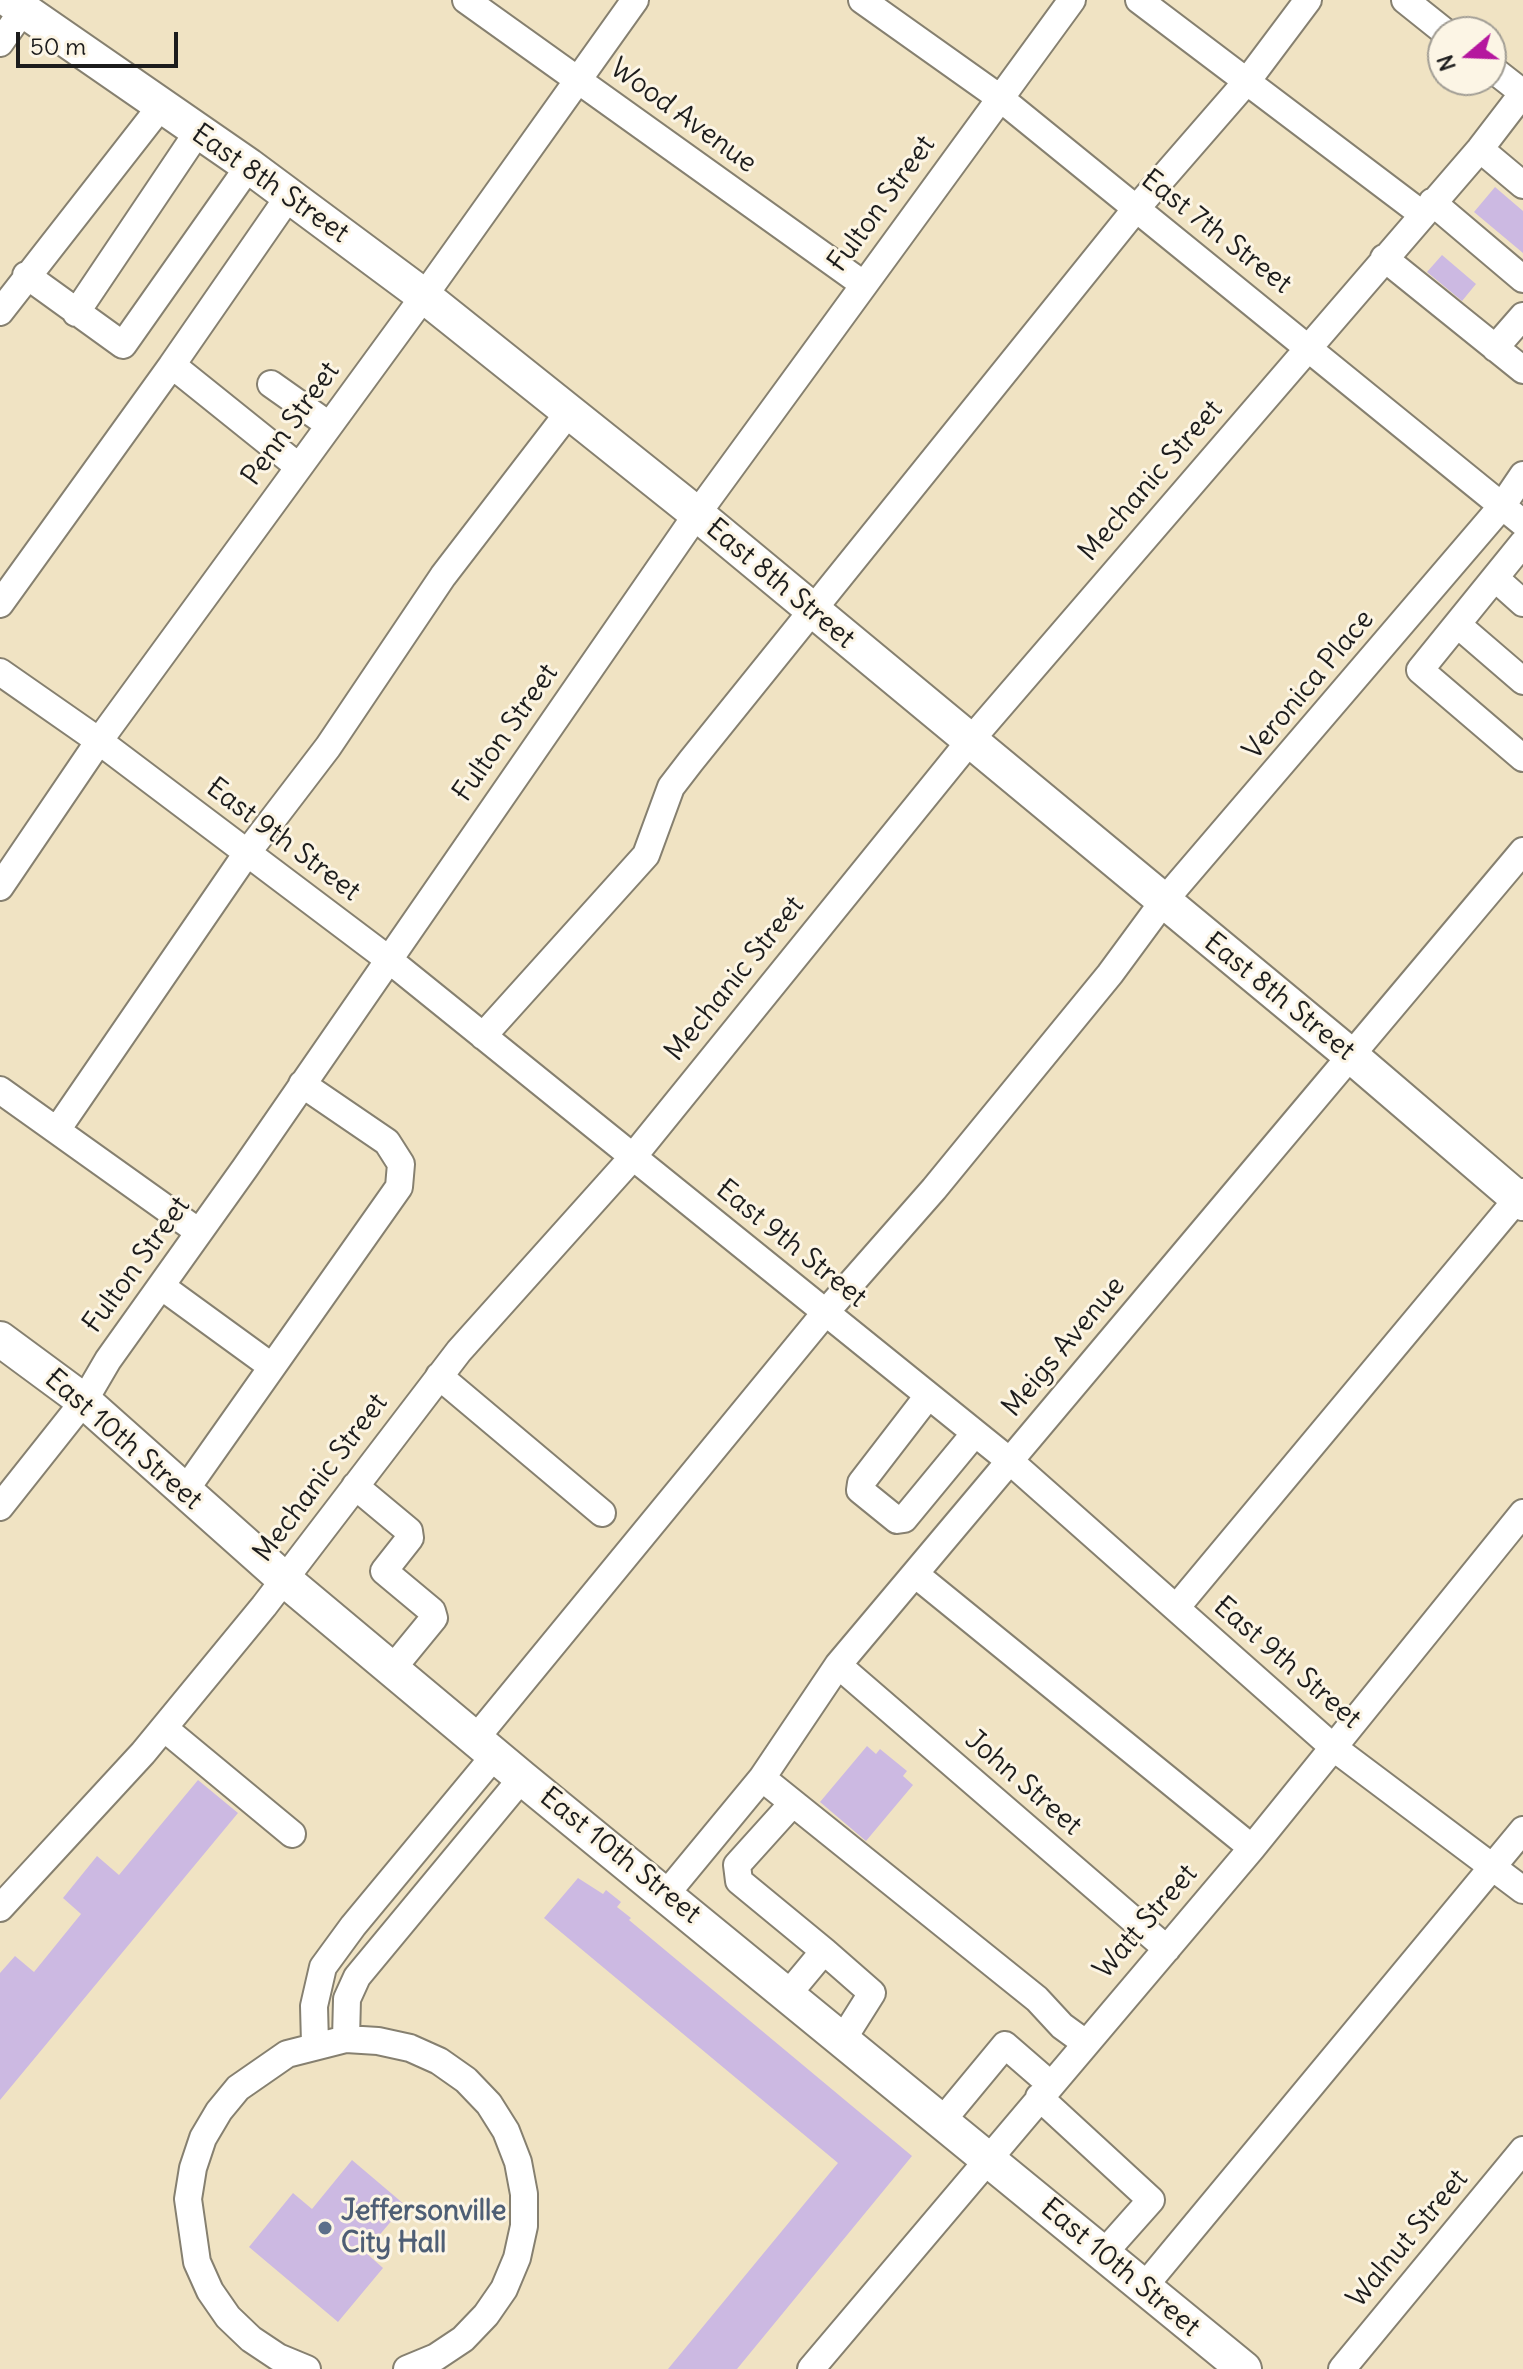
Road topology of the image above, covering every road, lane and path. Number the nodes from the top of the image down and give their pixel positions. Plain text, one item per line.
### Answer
1 (466, 0) edge
2 (635, 0) edge
3 (862, 0) edge
4 (1072, 0) edge
5 (1139, 0) edge
6 (1308, 0) edge
7 (1405, 0) edge
8 (16, 5) edge
9 (1427, 18) edge
10 (0, 43) edge
11 (578, 79) junction
12 (1248, 80) junction
13 (1507, 80) edge
14 (1523, 93) edge
15 (1000, 98) junction
16 (161, 106) junction
17 (197, 133) junction
18 (1480, 149) junction
19 (249, 166) junction
20 (1523, 185) edge
21 (289, 196) junction
22 (1427, 208) junction
23 (1135, 210) junction
24 (1384, 258) junction
25 (26, 275) junction
26 (1523, 279) edge
27 (863, 284) junction
28 (424, 296) junction
29 (0, 312) edge
30 (76, 313) junction
31 (1523, 316) edge
32 (1309, 346) junction
33 (1495, 348) junction
34 (172, 365) junction
35 (1523, 370) edge
36 (271, 384) dead end
37 (569, 412) junction
38 (329, 425) junction
39 (299, 467) junction
40 (1523, 475) edge
41 (1502, 506) junction
42 (697, 514) junction
43 (1523, 523) edge
44 (1523, 543) edge
45 (1495, 578) junction
46 (1523, 603) edge
47 (0, 604) edge
48 (811, 610) junction
49 (1458, 625) junction
50 (0, 672) edge
51 (1523, 681) edge
52 (99, 741) junction
53 (969, 742) junction
54 (1523, 758) edge
55 (1523, 851) edge
56 (247, 853) junction
57 (0, 887) edge
58 (1163, 902) junction
59 (388, 959) junction
60 (483, 1036) junction
61 (1349, 1054) junction
62 (302, 1084) junction
63 (0, 1090) edge
64 (57, 1130) junction
65 (632, 1158) junction
66 (1521, 1198) edge
67 (199, 1232) junction
68 (161, 1286) junction
69 (825, 1313) junction
70 (0, 1339) edge
71 (271, 1366) junction
72 (439, 1376) junction
73 (928, 1396) junction
74 (84, 1401) junction
75 (975, 1433) junction
76 (1011, 1462) junction
77 (355, 1486) junction
78 (184, 1492) junction
79 (0, 1507) edge
80 (602, 1513) dead end
81 (1523, 1513) edge
82 (915, 1574) junction
83 (284, 1579) junction
84 (1176, 1608) junction
85 (838, 1665) junction
86 (393, 1668) junction
87 (164, 1728) junction
88 (486, 1746) junction
89 (1334, 1748) junction
90 (522, 1778) junction
91 (762, 1778) junction
92 (792, 1804) junction
93 (1523, 1830) edge
94 (292, 1834) dead end
95 (1252, 1848) junction
96 (1493, 1867) junction
97 (1523, 1890) edge
98 (667, 1893) junction
99 (0, 1908) edge
100 (1167, 1949) junction
101 (824, 1951) junction
102 (789, 1993) junction
103 (346, 2039) junction
104 (843, 2039) junction
105 (1084, 2042) junction
106 (315, 2044) junction
107 (1044, 2090) junction
108 (942, 2121) junction
109 (1523, 2150) edge
110 (988, 2160) junction
111 (1103, 2254) junction
112 (1143, 2288) junction
113 (307, 2369) edge
114 (407, 2369) edge
115 (811, 2369) edge
116 (1244, 2369) edge
117 (1342, 2369) edge

1 - 11 street, Wood Avenue
2 - 11 street, Penn Street
3 - 15 street, East 7th Street
4 - 15 street, Fulton Street
5 - 12 street
6 - 12 street
7 - 9 street
8 - 10 street
8 - 16 main road, East 8th Street
11 - 27 street, Wood Avenue
11 - 28 street, Penn Street
12 - 22 street
12 - 23 street
13 - 14 street
14 - 18 street, Mechanic Street
15 - 23 street, East 7th Street
15 - 27 street, Fulton Street
16 - 17 main road, East 8th Street
16 - 25 street
17 - 19 main road, East 8th Street
17 - 30 street
18 - 20 street
18 - 22 street, Mechanic Street
19 - 21 main road, East 8th Street
19 - 30 street
21 - 28 main road, East 8th Street
21 - 34 street
22 - 24 street, Mechanic Street
22 - 26 street
23 - 32 street, East 7th Street
23 - 48 street
24 - 32 street, Mechanic Street
24 - 33 street
25 - 29 street
25 - 30 street
27 - 42 street, Fulton Street
28 - 37 main road, East 8th Street
28 - 38 street, Penn Street
31 - 33 street
32 - 41 street, East 7th Street
32 - 53 street, Mechanic Street
33 - 35 street
34 - 39 street
34 - 47 street
36 - 38 street
37 - 42 main road, East 8th Street
37 - 56 street
38 - 39 street, Penn Street
39 - 52 street, Penn Street
40 - 41 street, Veronica Place
41 - 43 street, East 7th Street
41 - 58 street, Veronica Place
42 - 48 main road, East 8th Street
42 - 59 street, Fulton Street
44 - 45 street
45 - 46 street
45 - 49 street
48 - 53 main road, East 8th Street
48 - 60 street
49 - 51 street
49 - 54 street
50 - 52 street, East 9th Street
52 - 56 street, East 9th Street
52 - 57 street, Penn Street
53 - 58 main road, East 8th Street
53 - 65 street, Mechanic Street
55 - 61 street, Meigs Avenue
56 - 59 street, East 9th Street
56 - 64 street
58 - 61 main road, East 8th Street
58 - 69 street, Veronica Place
59 - 60 street, East 9th Street
59 - 62 street, Fulton Street
60 - 65 street, East 9th Street
61 - 66 main road, East 8th Street
61 - 76 street, Meigs Avenue
62 - 67 street, Fulton Street
62 - 71 street
63 - 64 street
64 - 67 street
65 - 69 street, East 9th Street
65 - 72 street, Mechanic Street
66 - 84 street
67 - 68 street, Fulton Street
68 - 71 street
68 - 74 street, Fulton Street
69 - 73 street, East 9th Street
69 - 88 street, Veronica Place
70 - 74 main road, East 10th Street
71 - 78 street
72 - 77 street, Mechanic Street
72 - 80 street
73 - 75 street, East 9th Street
73 - 75 street
74 - 78 main road, East 10th Street
74 - 79 street, Fulton Street
75 - 76 street, East 9th Street
76 - 82 street, Meigs Avenue
76 - 84 street, East 9th Street
77 - 83 street, Mechanic Street
77 - 86 street
78 - 83 main road, East 10th Street
81 - 89 street, Watt Street
82 - 85 street, Meigs Avenue
82 - 95 street
83 - 86 main road, East 10th Street
83 - 87 street, Mechanic Street
84 - 89 street, East 9th Street
85 - 91 street, Meigs Avenue
85 - 100 street, John Street
86 - 88 main road, East 10th Street
87 - 94 street
87 - 99 street, Mechanic Street
88 - 90 main road, East 10th Street
88 - 106 street, Veronica Place
89 - 95 street, Watt Street
89 - 96 street, East 9th Street
90 - 98 main road, East 10th Street
90 - 103 street
91 - 92 street
91 - 98 street, Meigs Avenue
92 - 101 street
92 - 105 street
93 - 96 street
95 - 100 street, Watt Street
96 - 97 street, East 9th Street
96 - 112 street
98 - 102 main road, East 10th Street
100 - 105 street, Watt Street
101 - 102 street
101 - 104 street
102 - 104 main road, East 10th Street
103 - 106 street
103 - 114 street
104 - 108 main road, East 10th Street
105 - 107 street, Watt Street
106 - 113 street
107 - 108 street
107 - 110 street, Watt Street
107 - 111 street
108 - 110 main road, East 10th Street
109 - 117 street, Walnut Street
110 - 111 main road, East 10th Street
110 - 115 street, Watt Street
111 - 112 main road, East 10th Street
112 - 116 main road, East 10th Street

